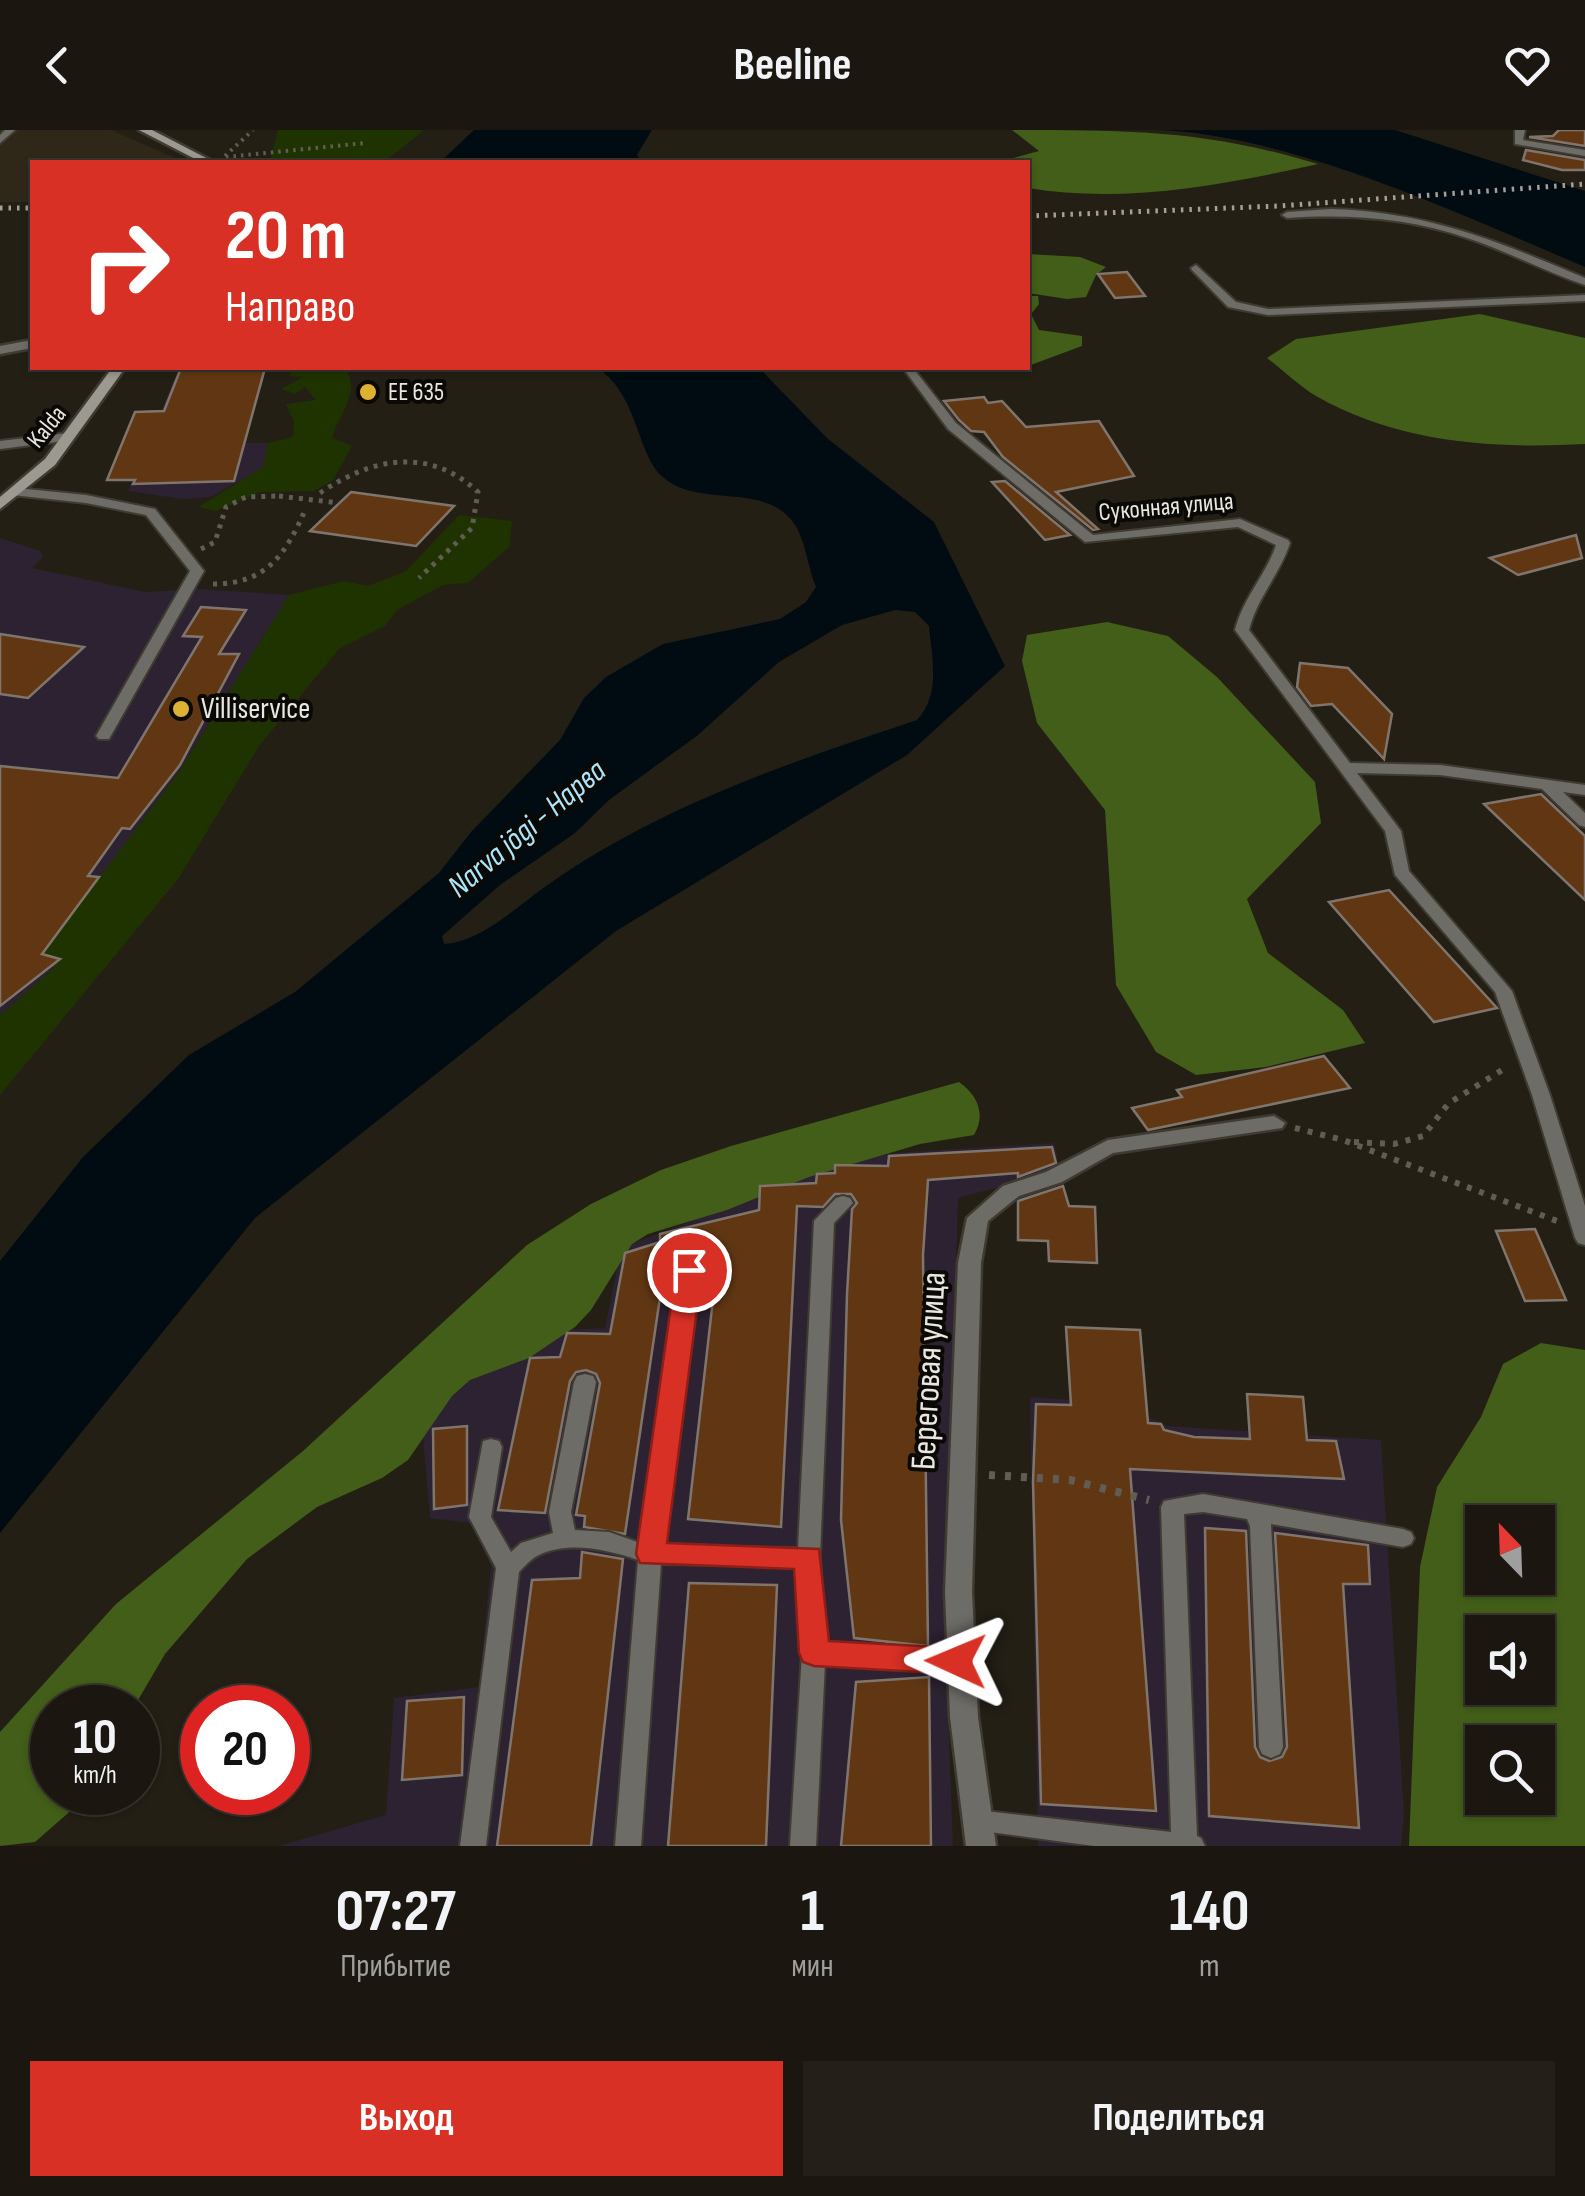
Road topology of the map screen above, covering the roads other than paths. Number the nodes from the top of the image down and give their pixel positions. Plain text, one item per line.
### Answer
1 (144, 130) edge
2 (1520, 130) edge
3 (1585, 153) edge
4 (205, 160) edge
5 (1287, 215) dead end
6 (1196, 268) dead end
7 (1585, 282) edge
8 (1585, 298) edge
9 (30, 347) edge
10 (0, 350) edge
11 (117, 370) edge
12 (909, 370) edge
13 (68, 437) junction
14 (0, 445) edge
15 (17, 492) junction
16 (0, 505) edge
17 (104, 736) dead end
18 (1345, 768) junction
19 (1546, 784) junction
20 (1585, 790) edge
21 (1585, 822) edge
22 (1274, 1123) road end
23 (844, 1202) dead end
24 (1583, 1234) edge
25 (689, 1270) dead end
26 (585, 1382) dead end
27 (491, 1446) dead end
28 (1255, 1512) junction
29 (1403, 1538) dead end
30 (566, 1539) junction
31 (650, 1554) junction
32 (809, 1557) junction
33 (508, 1568) junction
34 (814, 1653) junction
35 (956, 1661) junction
36 (1271, 1747) dead end
37 (978, 1834) edge
38 (1184, 1845) edge
39 (473, 1846) edge
40 (628, 1846) edge
41 (803, 1846) edge
42 (1192, 1846) edge

1 - 4 street
2 - 3 lane
5 - 7 lane
6 - 8 lane
9 - 10 street
11 - 13 street, Kalda
12 - 18 lane, Суконная улица
13 - 14 lane
13 - 15 street, Kalda
15 - 16 street, Kalda
15 - 17 lane
18 - 19 lane
18 - 24 lane, Суконная улица
19 - 20 lane
19 - 21 lane
22 - 35 street, Береговая улица
23 - 32 lane
25 - 31 lane
26 - 30 lane
27 - 33 lane
28 - 29 lane
28 - 36 lane
28 - 38 lane
30 - 31 lane
30 - 33 lane
31 - 32 lane
31 - 40 lane
32 - 34 lane
33 - 39 lane
34 - 35 lane
34 - 41 lane
35 - 37 street, Береговая улица
37 - 38 lane
38 - 42 lane

